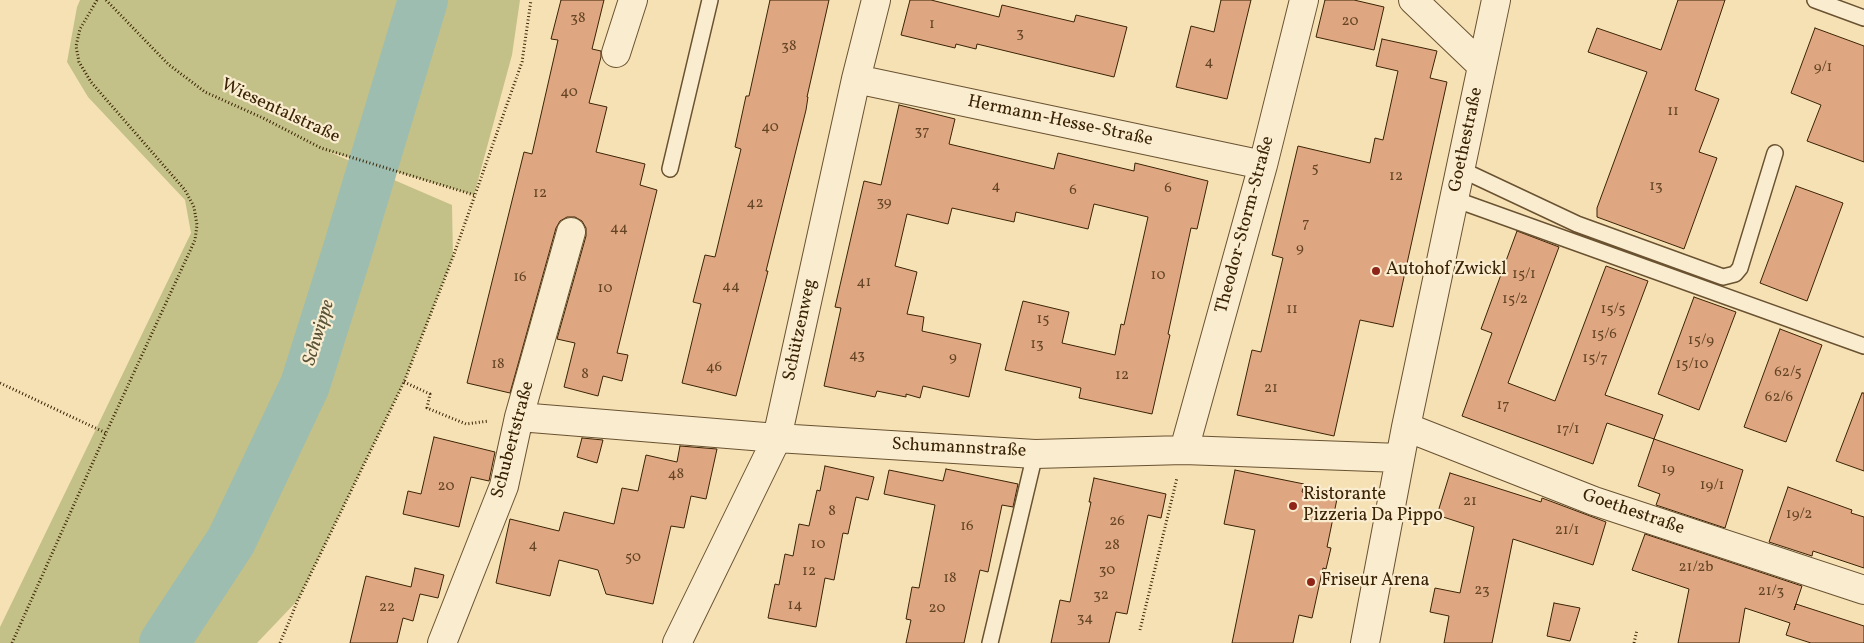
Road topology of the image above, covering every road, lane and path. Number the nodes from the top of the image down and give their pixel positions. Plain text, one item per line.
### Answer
1 (97, 0) edge
2 (106, 0) edge
3 (531, 0) edge
4 (633, 0) edge
5 (710, 0) edge
6 (876, 0) edge
7 (1304, 0) edge
8 (1413, 0) edge
9 (1496, 0) edge
10 (1816, 0) edge
11 (1864, 18) edge
12 (616, 53) dead end
13 (1482, 66) junction
14 (856, 79) junction
15 (1775, 153) dead end
16 (1263, 165) junction
17 (670, 169) dead end
18 (1460, 169) junction
19 (474, 195) junction
20 (1454, 199) junction
21 (570, 232) dead end
22 (1864, 346) edge
23 (404, 382) junction
24 (0, 383) edge
25 (519, 417) junction
26 (1406, 427) junction
27 (106, 433) junction
28 (777, 438) junction
29 (1184, 450) junction
30 (1035, 454) junction
31 (1400, 458) junction
32 (1864, 590) edge
33 (1140, 630) dead end
34 (1637, 630) dead end
35 (12, 643) edge
36 (280, 643) edge
37 (442, 643) edge
38 (677, 643) edge
39 (990, 643) edge
40 (1366, 643) edge
41 (1634, 643) edge

1 - 27 path
2 - 19 path, Wiesentalstraße
3 - 19 path
4 - 12 street
5 - 17 lane
6 - 14 street, Schützenweg
7 - 16 street, Theodor-Storm-Straße
8 - 13 street
9 - 13 street, Goethestraße
10 - 11 lane
13 - 18 street, Goethestraße
14 - 16 street, Hermann-Hesse-Straße
14 - 28 street, Schützenweg
15 - 18 lane
16 - 29 street, Theodor-Storm-Straße
18 - 20 street, Goethestraße
19 - 23 path
20 - 22 lane
20 - 26 street, Goethestraße
21 - 25 street, Schubertstraße
23 - 25 path
23 - 36 path
24 - 27 path
25 - 28 street, Schumannstraße
25 - 37 street, Schubertstraße
26 - 31 street, Goethestraße
26 - 32 street, Goethestraße
27 - 35 path
28 - 30 street, Schumannstraße
28 - 38 street, Schützenweg
29 - 30 street, Schumannstraße
29 - 31 street, Schumannstraße
29 - 33 path
30 - 39 lane
31 - 40 street, Goethestraße
34 - 41 path

